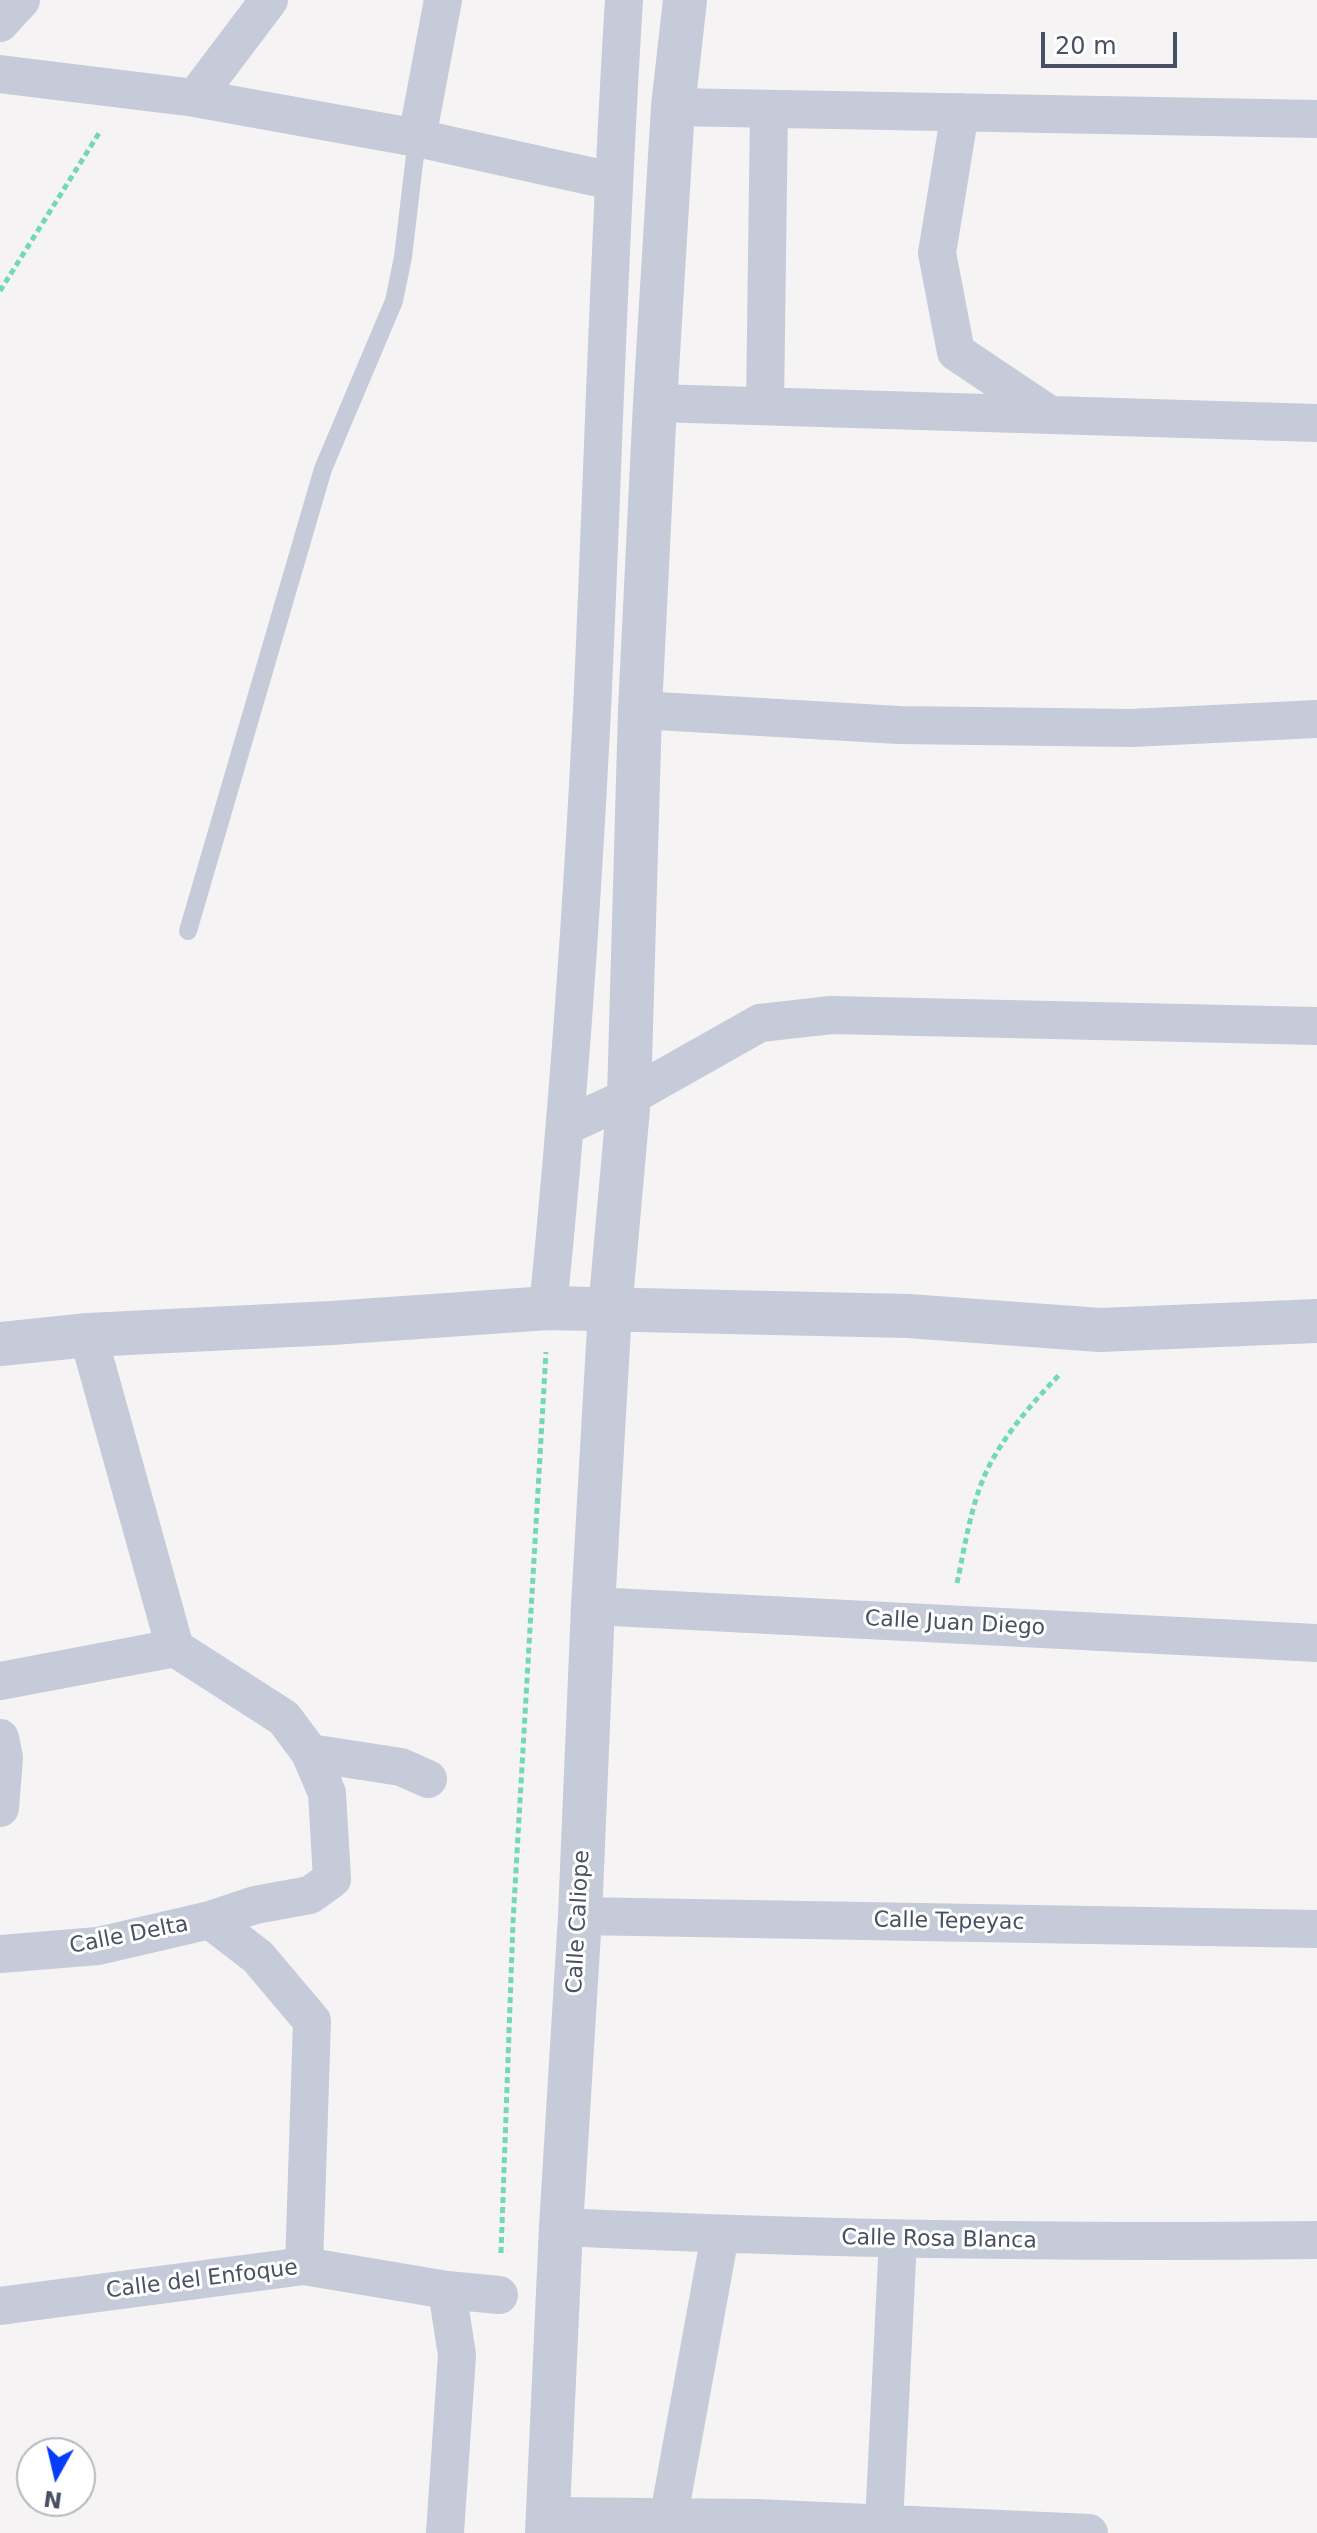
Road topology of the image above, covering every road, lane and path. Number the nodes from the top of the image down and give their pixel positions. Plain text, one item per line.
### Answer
1 (21, 0) edge
2 (269, 0) edge
3 (443, 0) edge
4 (624, 0) edge
5 (685, 0) edge
6 (0, 23) edge
7 (0, 74) edge
8 (127, 88) junction
9 (195, 98) junction
10 (673, 107) junction
11 (769, 109) junction
12 (960, 112) junction
13 (1317, 119) edge
14 (417, 138) junction
15 (612, 181) junction
16 (0, 291) edge
17 (655, 403) junction
18 (765, 406) junction
19 (1050, 415) junction
20 (1317, 423) edge
21 (640, 710) junction
22 (1317, 719) edge
23 (188, 931) dead end
24 (1317, 1026) edge
25 (629, 1097) junction
26 (566, 1126) junction
27 (548, 1308) junction
28 (610, 1310) junction
29 (1317, 1321) edge
30 (1100, 1330) junction
31 (88, 1335) junction
32 (0, 1344) edge
33 (593, 1606) junction
34 (949, 1623) junction
35 (1317, 1643) edge
36 (175, 1648) junction
37 (0, 1681) edge
38 (0, 1738) edge
39 (310, 1753) junction
40 (428, 1779) dead end
41 (0, 1808) edge
42 (580, 1916) junction
43 (210, 1920) junction
44 (1317, 1929) edge
45 (0, 1954) edge
46 (561, 2227) junction
47 (720, 2235) junction
48 (898, 2239) junction
49 (1317, 2240) edge
50 (304, 2266) junction
51 (447, 2290) junction
52 (499, 2295) joint
53 (0, 2306) edge
54 (669, 2515) junction
55 (548, 2524) edge
56 (884, 2524) junction
57 (445, 2533) edge
58 (1089, 2533) edge

1 - 6 street
2 - 9 street
3 - 14 street
4 - 15 street
5 - 10 street, Calle Caliope
7 - 8 street
8 - 9 street
8 - 16 path
9 - 14 street
10 - 11 street
10 - 17 street, Calle Caliope
11 - 12 street
11 - 18 street
12 - 13 street
12 - 19 street
14 - 15 street
14 - 23 lane
15 - 26 street
17 - 18 street
17 - 21 street, Calle Caliope
18 - 19 street
19 - 20 street
21 - 22 street
21 - 25 street, Calle Caliope
24 - 25 street
25 - 26 street
25 - 28 street, Calle Caliope
26 - 27 street
27 - 28 street
27 - 31 street
27 - 52 path
28 - 30 street
28 - 33 street, Calle Caliope
29 - 30 street
30 - 34 path
31 - 32 street
31 - 36 street
33 - 34 street, Calle Juan Diego
33 - 42 street, Calle Caliope
34 - 35 street, Calle Juan Diego
36 - 37 street
36 - 39 street
38 - 41 street
39 - 40 street
39 - 43 street, Calle Delta
42 - 44 street, Calle Tepeyac
42 - 46 street, Calle Caliope
43 - 45 street, Calle Delta
43 - 50 street
46 - 47 street, Calle Rosa Blanca
46 - 55 street, Calle Caliope
47 - 48 street, Calle Rosa Blanca
47 - 54 street
48 - 49 street, Calle Rosa Blanca
48 - 56 street
50 - 51 street, Calle del Enfoque
50 - 53 street, Calle del Enfoque
51 - 52 street, Calle del Enfoque
51 - 57 street
54 - 55 street
54 - 56 street
56 - 58 street

